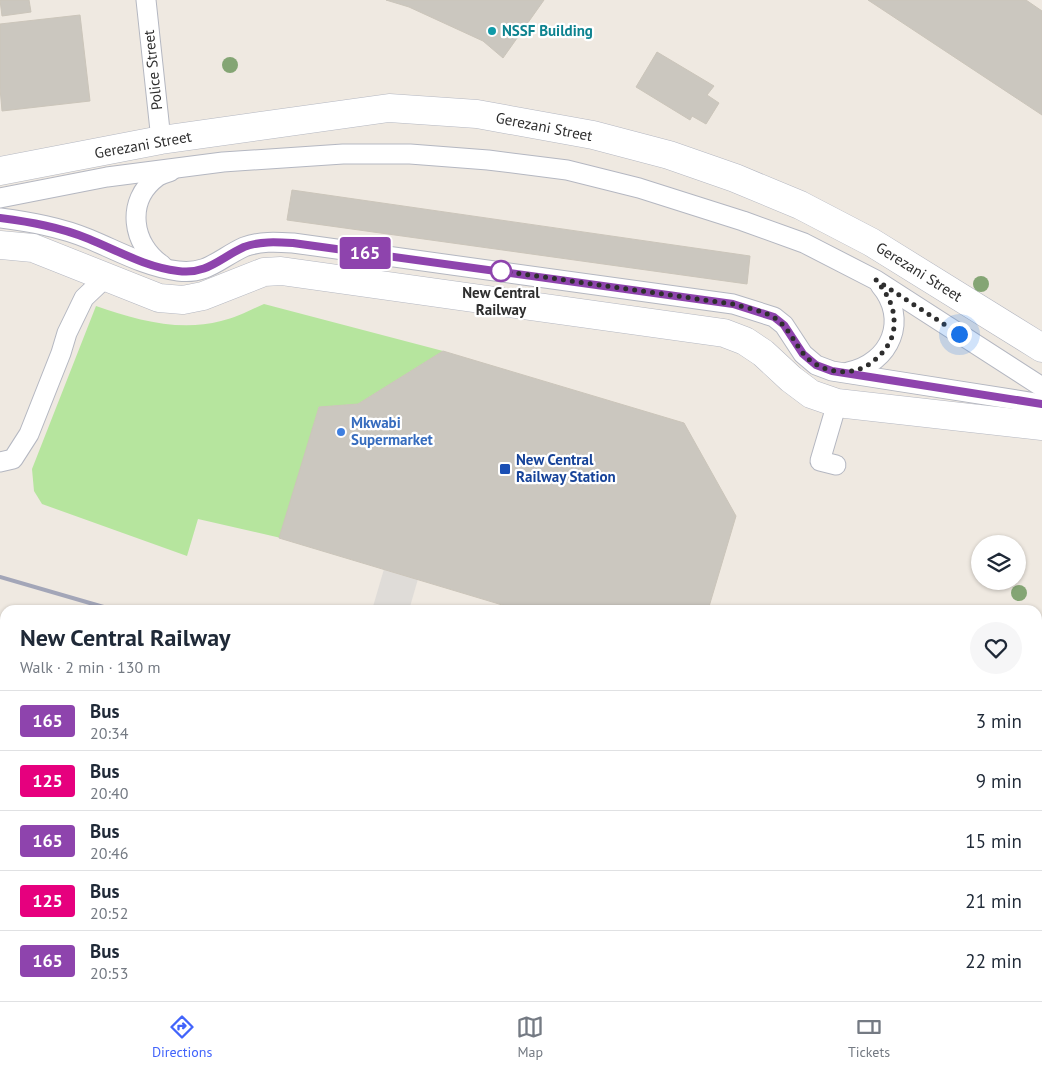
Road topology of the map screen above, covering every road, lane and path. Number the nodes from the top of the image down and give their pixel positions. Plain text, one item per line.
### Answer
1 (146, 0) edge
2 (161, 140) junction
3 (188, 166) junction
4 (0, 172) edge
5 (0, 198) edge
6 (0, 218) edge
7 (0, 245) edge
8 (177, 271) junction
9 (104, 278) junction
10 (876, 280) junction
11 (1042, 348) edge
12 (832, 371) junction
13 (1042, 387) edge
14 (837, 402) junction
15 (1042, 404) edge
16 (1042, 426) edge
17 (0, 462) edge
18 (836, 465) dead end

1 - 2 lane, Police Street
2 - 4 main road, Gerezani Street
2 - 11 main road, Gerezani Street
3 - 5 lane
3 - 8 lane
3 - 10 lane
6 - 8 lane
7 - 9 main road
8 - 12 lane
9 - 14 main road
9 - 17 lane
10 - 12 lane
10 - 13 lane
12 - 15 lane
14 - 16 main road
14 - 18 lane

